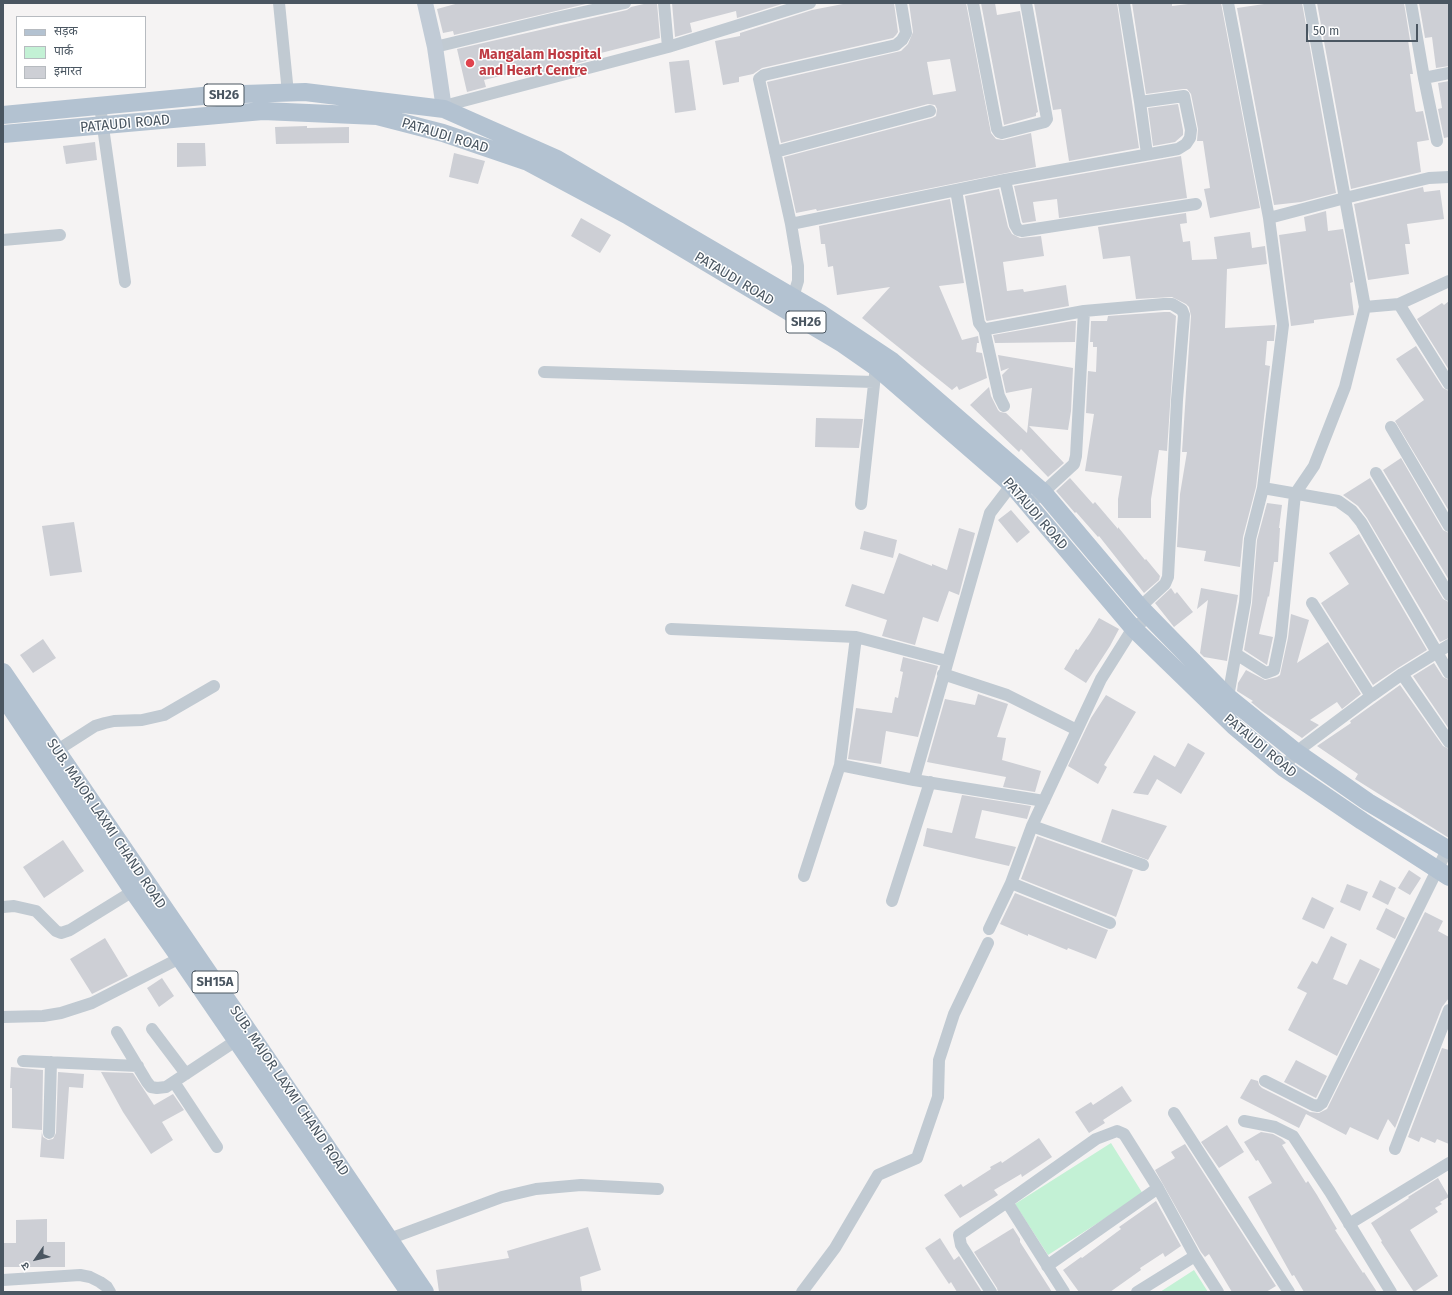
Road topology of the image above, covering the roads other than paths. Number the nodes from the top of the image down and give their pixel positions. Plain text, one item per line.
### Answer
1 (279, 3) edge
2 (425, 3) edge
3 (625, 3) edge
4 (664, 3) edge
5 (810, 3) edge
6 (901, 3) edge
7 (973, 3) edge
8 (1026, 3) edge
9 (1124, 3) edge
10 (1228, 3) edge
11 (1309, 3) edge
12 (1411, 3) edge
13 (435, 47) junction
14 (668, 47) junction
15 (1449, 73) edge
16 (1424, 78) junction
17 (288, 93) junction
18 (1140, 102) junction
19 (100, 106) junction
20 (444, 108) junction
21 (930, 111) dead end
22 (3, 115) edge
23 (102, 126) junction
24 (3, 134) edge
25 (1437, 141) dead end
26 (774, 152) junction
27 (1147, 154) junction
28 (1449, 177) edge
29 (1005, 180) junction
30 (956, 190) junction
31 (1344, 198) junction
32 (1196, 204) dead end
33 (1269, 218) junction
34 (791, 224) junction
35 (60, 235) dead end
36 (3, 240) edge
37 (1449, 281) edge
38 (125, 282) dead end
39 (789, 303) junction
40 (1399, 304) junction
41 (1365, 307) junction
42 (1084, 311) junction
43 (985, 331) junction
44 (876, 367) junction
45 (544, 372) dead end
46 (1449, 384) edge
47 (1004, 406) dead end
48 (1391, 427) dead end
49 (1376, 473) dead end
50 (1017, 479) junction
51 (1263, 488) junction
52 (1043, 492) junction
53 (1295, 494) junction
54 (861, 504) dead end
55 (1029, 505) junction
56 (1449, 526) edge
57 (1449, 594) edge
58 (1312, 603) dead end
59 (1144, 612) junction
60 (1133, 628) junction
61 (671, 629) dead end
62 (856, 638) junction
63 (1449, 645) edge
64 (1437, 653) junction
65 (1236, 654) junction
66 (947, 661) junction
67 (3, 672) edge
68 (1449, 673) edge
69 (943, 674) junction
70 (1402, 674) junction
71 (214, 686) dead end
72 (3, 696) edge
73 (1371, 696) junction
74 (1228, 697) junction
75 (1077, 730) junction
76 (1449, 742) edge
77 (56, 751) junction
78 (1296, 752) junction
79 (840, 765) junction
80 (1284, 768) junction
81 (914, 780) junction
82 (930, 782) junction
83 (1044, 801) junction
84 (1032, 826) junction
85 (1448, 848) edge
86 (1143, 864) dead end
87 (1443, 873) edge
88 (804, 876) dead end
89 (1011, 883) junction
90 (140, 887) junction
91 (892, 901) dead end
92 (3, 907) edge
93 (1110, 923) dead end
94 (989, 929) dead end
95 (988, 943) dead end
96 (180, 958) junction
97 (1449, 1010) edge
98 (3, 1018) edge
99 (152, 1029) dead end
100 (117, 1032) dead end
101 (237, 1040) junction
102 (23, 1061) dead end
103 (51, 1062) junction
104 (138, 1066) junction
105 (186, 1074) junction
106 (1265, 1081) dead end
107 (174, 1082) junction
108 (1174, 1113) dead end
109 (1244, 1121) dead end
110 (49, 1133) dead end
111 (217, 1147) dead end
112 (1395, 1149) dead end
113 (1447, 1162) edge
114 (1158, 1188) junction
115 (658, 1189) dead end
116 (1007, 1202) junction
117 (1349, 1224) junction
118 (389, 1239) junction
119 (1195, 1256) junction
120 (1048, 1266) junction
121 (3, 1280) edge
122 (1287, 1291) edge
123 (110, 1292) edge
124 (409, 1292) edge
125 (425, 1292) edge
126 (802, 1292) edge
127 (992, 1292) edge
128 (1064, 1292) edge
129 (1137, 1292) edge
130 (1218, 1292) edge
131 (1391, 1292) edge

1 - 17 street
2 - 13 street
3 - 13 street
4 - 14 street
5 - 14 street
6 - 26 street
7 - 8 street
9 - 18 street
10 - 33 street
11 - 31 street
12 - 16 street
13 - 20 street
14 - 20 street
15 - 16 street
16 - 25 street
17 - 19 main road, SH26
17 - 20 main road, SH26
18 - 27 street
18 - 27 street
19 - 22 main road, SH26
19 - 23 street
20 - 39 main road, SH26
21 - 26 street
23 - 24 main road, PATAUDI ROAD / SH26
23 - 38 street
23 - 39 main road, PATAUDI ROAD / SH26
26 - 34 street
27 - 29 street
28 - 31 street
29 - 30 street
29 - 32 street
30 - 34 street
30 - 43 street
31 - 33 street
31 - 41 street
33 - 51 street
34 - 39 street
35 - 36 street
37 - 40 street
39 - 44 main road, SH26
40 - 41 street
40 - 46 street
41 - 53 street
42 - 43 street
42 - 52 street
42 - 59 street
43 - 47 street
44 - 45 street
44 - 50 main road, SH26
44 - 54 street
48 - 56 street
49 - 57 street
50 - 52 main road, SH26
50 - 55 main road, PATAUDI ROAD / SH26
50 - 66 street
51 - 53 street
51 - 65 street
52 - 55 street
52 - 59 main road, SH26
53 - 64 street
53 - 65 street
55 - 60 main road, PATAUDI ROAD / SH26
58 - 73 street
59 - 60 street
59 - 74 main road, SH26
60 - 75 street
60 - 80 main road, PATAUDI ROAD / SH26
61 - 62 street
62 - 66 street
62 - 79 street
63 - 64 street
64 - 68 street
64 - 70 street
65 - 74 street
66 - 69 street
67 - 77 main road, SUB. MAJOR LAXMI CHAND ROAD / SH15A
69 - 75 street
69 - 81 street
70 - 73 street
70 - 76 street
71 - 77 street
72 - 90 main road, SUB. MAJOR LAXMI CHAND ROAD / SH15A
73 - 78 street
74 - 78 main road, SH26
75 - 83 street
77 - 90 main road, SUB. MAJOR LAXMI CHAND ROAD / SH15A
78 - 80 street
78 - 85 main road, SH26
79 - 81 street
79 - 88 street
80 - 87 main road, PATAUDI ROAD / SH26
81 - 82 street
82 - 83 street
82 - 91 street
83 - 84 street
84 - 86 street
84 - 89 street
85 - 87 street
87 - 106 street
89 - 93 street
89 - 94 street
90 - 92 street
90 - 96 main road, SUB. MAJOR LAXMI CHAND ROAD / SH15A
90 - 118 main road, SUB. MAJOR LAXMI CHAND ROAD / SH15A
95 - 126 street
96 - 98 street
96 - 101 main road, SUB. MAJOR LAXMI CHAND ROAD / SH15A
97 - 112 street
99 - 105 street
100 - 104 street
101 - 105 street
101 - 124 main road, SUB. MAJOR LAXMI CHAND ROAD / SH15A
102 - 103 street
103 - 104 street
103 - 110 street
104 - 107 street
105 - 107 street
107 - 111 street
108 - 122 street
109 - 117 street
113 - 117 street
114 - 116 street
114 - 119 street
114 - 120 street
115 - 118 street
116 - 120 street
116 - 127 street
117 - 131 street
118 - 125 main road, SUB. MAJOR LAXMI CHAND ROAD / SH15A
119 - 129 street
119 - 130 street
120 - 128 street
121 - 123 street

